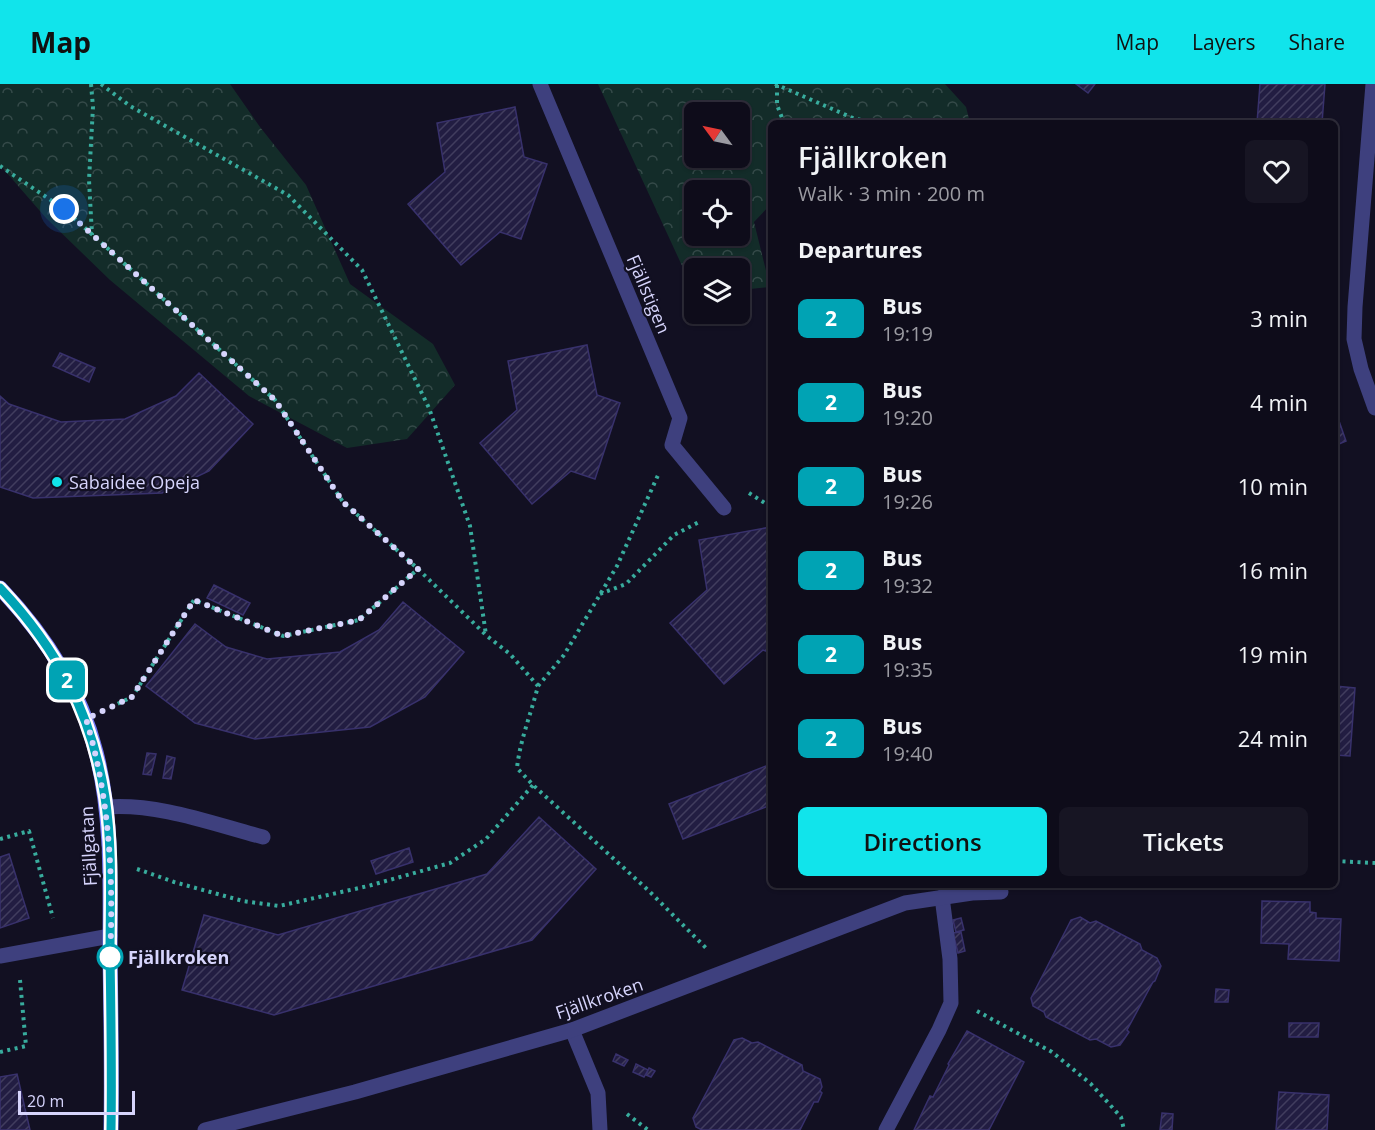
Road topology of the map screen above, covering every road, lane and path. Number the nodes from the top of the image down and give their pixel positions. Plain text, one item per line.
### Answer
1 (91, 84) edge
2 (101, 84) edge
3 (540, 84) edge
4 (1373, 84) edge
5 (776, 85) edge
6 (783, 120) edge
7 (861, 120) edge
8 (0, 166) edge
9 (92, 235) junction
10 (1375, 408) edge
11 (672, 445) junction
12 (766, 504) dead end
13 (724, 508) junction
14 (418, 569) junction
15 (0, 588) edge
16 (600, 595) junction
17 (487, 636) junction
18 (538, 686) junction
19 (86, 719) junction
20 (533, 785) junction
21 (105, 807) junction
22 (263, 837) dead end
23 (0, 839) edge
24 (1338, 861) edge
25 (1375, 863) edge
26 (110, 873) junction
27 (1001, 892) dead end
28 (942, 897) junction
29 (110, 936) junction
30 (60, 945) junction
31 (18, 953) junction
32 (0, 956) edge
33 (722, 974) junction
34 (951, 1003) junction
35 (572, 1030) junction
36 (0, 1052) edge
37 (111, 1130) edge
38 (204, 1130) edge
39 (600, 1130) edge
40 (886, 1130) edge
41 (1124, 1130) edge

1 - 9 path
2 - 17 path
3 - 11 street, Fjällstigen
4 - 10 street
5 - 6 path
5 - 7 path
8 - 9 path
9 - 14 path
11 - 13 street
11 - 16 path
12 - 13 path
13 - 16 path
14 - 17 path
14 - 19 path
15 - 19 street, Fjällgatan
16 - 18 path
17 - 18 path
18 - 20 path
19 - 21 street, Fjällgatan
20 - 26 path
20 - 33 path
21 - 22 street
21 - 26 street, Fjällgatan
23 - 30 path
24 - 25 path
26 - 29 street, Fjällgatan
27 - 28 street, Fjällkroken
28 - 33 street, Fjällkroken
28 - 34 street
29 - 30 street
29 - 37 street, Fjällgatan
30 - 31 street
31 - 32 street
31 - 36 path
33 - 35 street, Fjällkroken
34 - 40 street
34 - 41 path
35 - 38 street, Fjällkroken
35 - 39 street

